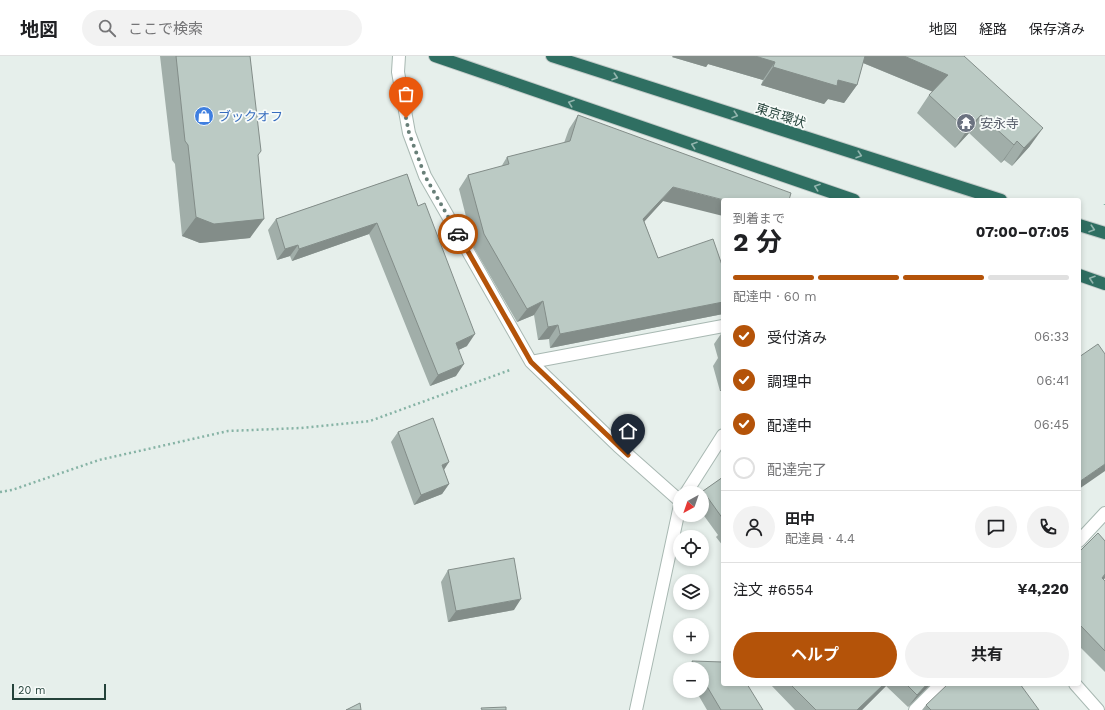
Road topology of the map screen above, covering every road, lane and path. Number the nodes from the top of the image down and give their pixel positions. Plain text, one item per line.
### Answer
1 (398, 56) edge
2 (435, 56) edge
3 (552, 56) edge
4 (848, 198) edge
5 (995, 198) edge
6 (1081, 226) edge
7 (1105, 233) edge
8 (1081, 276) edge
9 (1105, 284) edge
10 (721, 326) edge
11 (531, 362) junction
12 (721, 438) edge
13 (690, 486) edge
14 (0, 492) edge
15 (673, 495) edge
16 (1105, 513) edge
17 (676, 522) edge
18 (1081, 539) edge
19 (939, 686) edge
20 (1077, 686) edge
21 (636, 710) edge
22 (915, 710) edge
23 (1098, 710) edge

1 - 11 street
4 -> 2 highway
3 -> 5 highway, 東京環状
6 -> 7 highway
9 -> 8 highway
10 - 11 street
11 - 14 path
11 - 15 street
12 - 13 street
16 - 18 street
17 - 21 street
19 - 22 street
20 - 23 street

